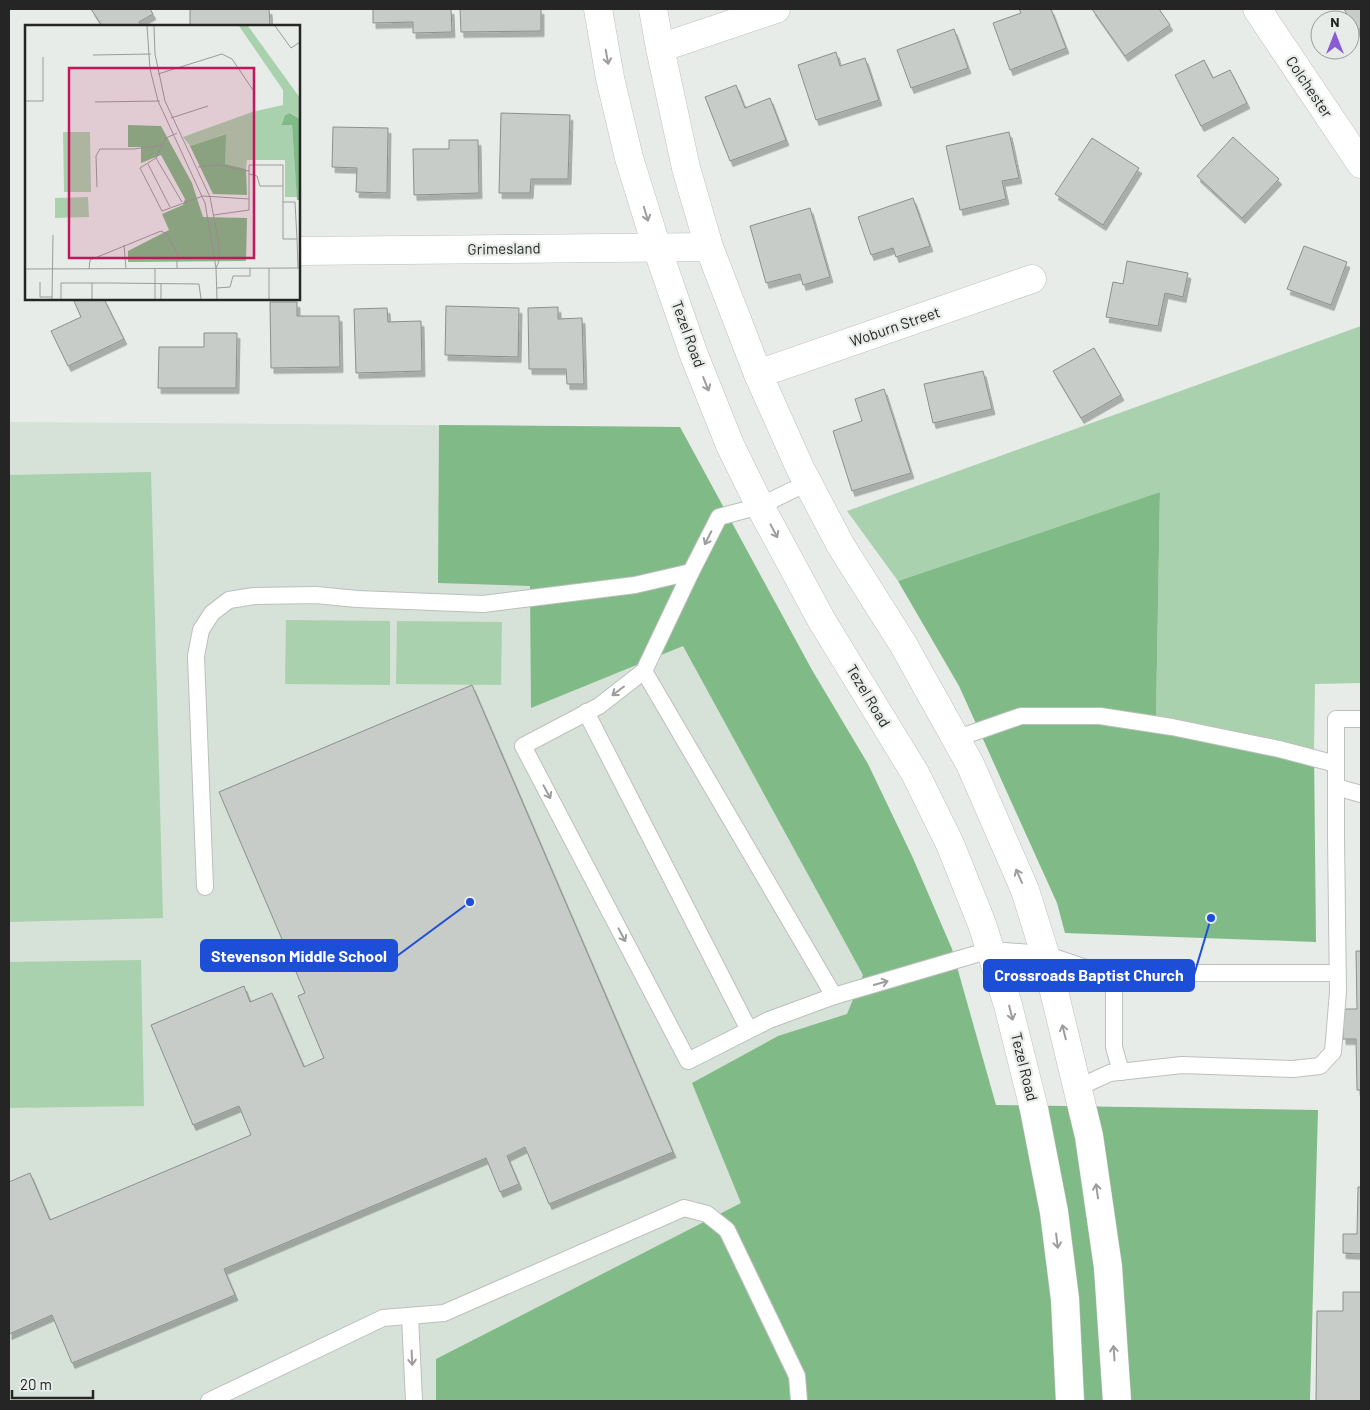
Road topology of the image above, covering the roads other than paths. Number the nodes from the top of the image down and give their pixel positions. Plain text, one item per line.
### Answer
1 (598, 9) edge
2 (653, 9) edge
3 (776, 9) edge
4 (1257, 9) edge
5 (660, 48) junction
6 (1361, 164) edge
7 (708, 247) junction
8 (657, 248) junction
9 (300, 251) edge
10 (1032, 279) dead end
11 (758, 374) junction
12 (807, 482) junction
13 (760, 506) junction
14 (691, 572) junction
15 (644, 671) junction
16 (586, 712) junction
17 (1361, 719) edge
18 (955, 738) junction
19 (1336, 764) junction
20 (1336, 787) junction
21 (1361, 794) edge
22 (205, 887) dead end
23 (990, 950) junction
24 (1045, 954) junction
25 (1114, 973) junction
26 (1337, 973) junction
27 (834, 996) junction
28 (749, 1030) junction
29 (1121, 1072) junction
30 (1077, 1088) junction
31 (410, 1316) junction
32 (209, 1401) edge
33 (414, 1401) edge
34 (799, 1401) edge
35 (1070, 1401) edge
36 (1117, 1401) edge

1 -> 8 main road, Tezel Road
2 - 5 main road
3 - 5 main road
4 - 6 main road, Colchester
5 - 7 main road
7 - 8 main road, Grimesland
7 - 11 main road
8 - 9 main road, Grimesland
8 -> 13 main road, Tezel Road
10 - 11 main road, Woburn Street
11 - 12 main road
12 - 13 lane
12 - 18 main road
13 -> 14 lane
13 -> 23 main road, Tezel Road
14 - 15 lane
14 - 22 lane
15 -> 16 lane
15 - 27 lane
16 - 28 lane
16 -> 28 lane
17 - 19 lane
18 - 19 lane
24 -> 18 main road
19 - 20 lane
20 - 21 lane
20 - 26 lane
23 - 24 lane
27 -> 23 lane
23 -> 35 main road, Tezel Road
24 - 25 lane
30 -> 24 main road
25 - 26 lane
25 - 29 lane
26 - 29 lane
27 - 28 lane
29 - 30 lane
36 -> 30 main road
31 - 32 lane
31 -> 33 lane
31 - 34 lane

